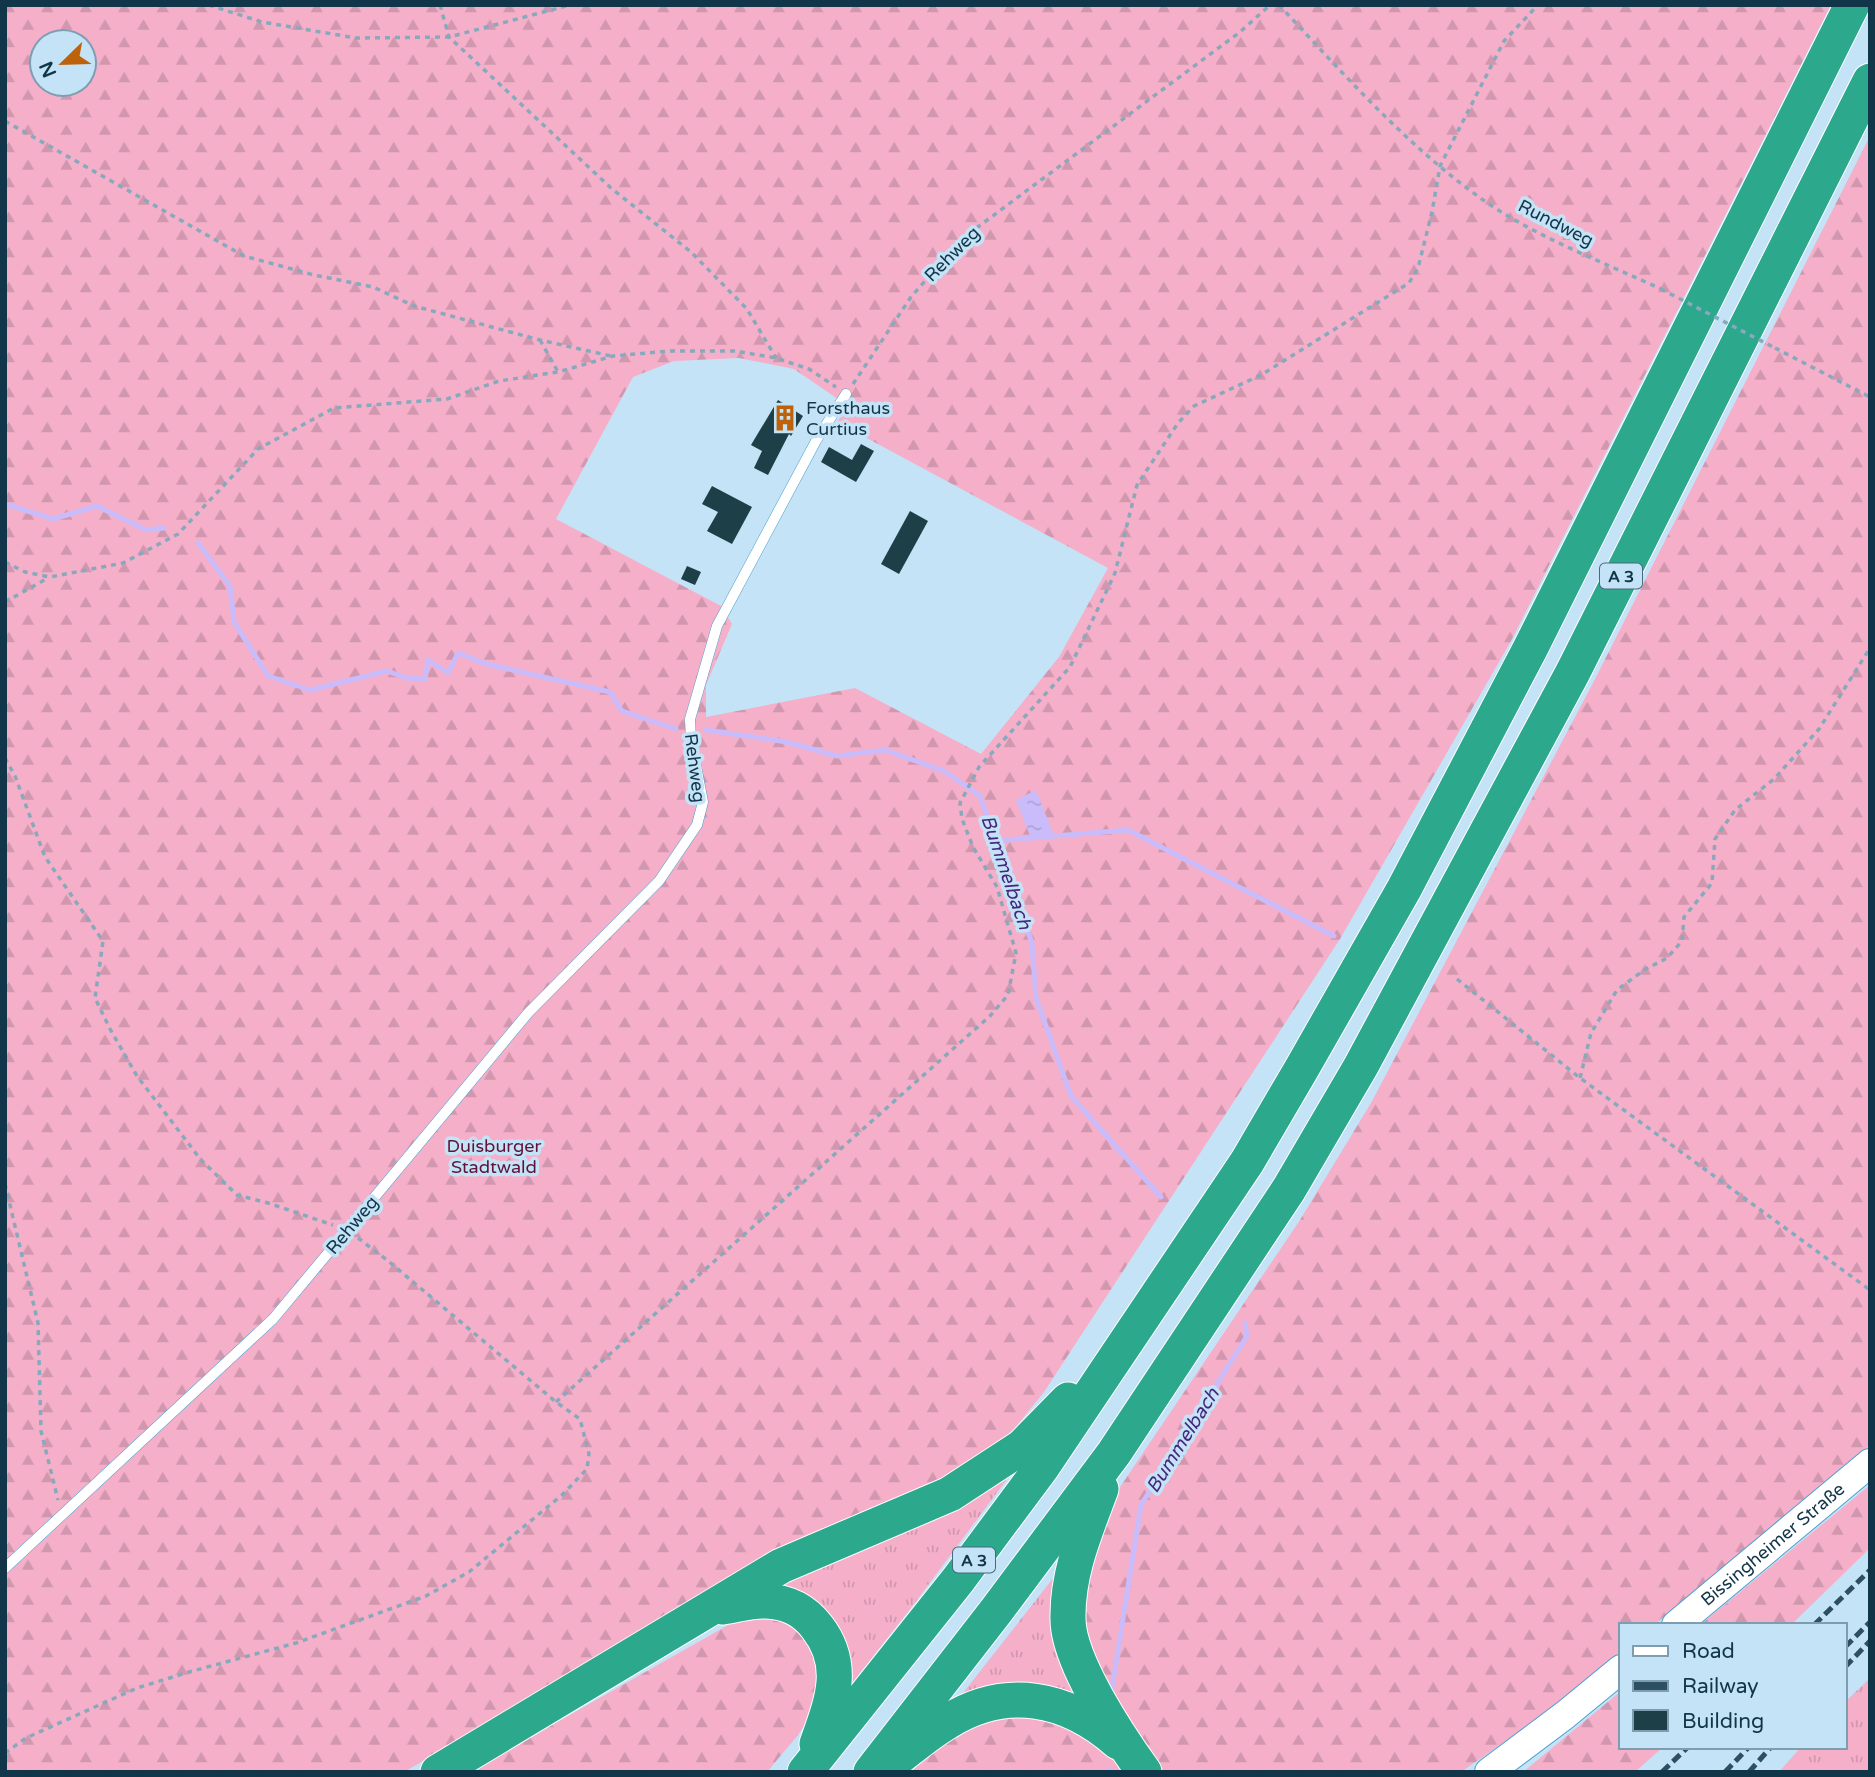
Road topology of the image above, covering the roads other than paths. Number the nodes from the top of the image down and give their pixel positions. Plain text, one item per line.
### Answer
1 (1852, 5) edge
2 (1870, 81) edge
3 (846, 394) road end
4 (1128, 1341) junction
5 (1114, 1453) junction
6 (1870, 1463) edge
7 (5, 1568) edge
8 (713, 1608) junction
9 (1678, 1623) edge
10 (1619, 1672) edge
11 (1137, 1762) edge
12 (806, 1771) edge
13 (439, 1772) edge
14 (870, 1772) edge
15 (880, 1772) edge
16 (1489, 1772) edge

1 - 4 highway, A 3
2 - 5 highway, A 3
3 - 7 lane, Rehweg
4 - 8 highway
4 - 12 highway, A 3
5 - 11 highway
5 - 14 highway, A 3
6 - 9 main road, Bissingheimer Straße
8 - 12 highway
8 - 13 highway
10 - 16 main road
11 - 15 highway

